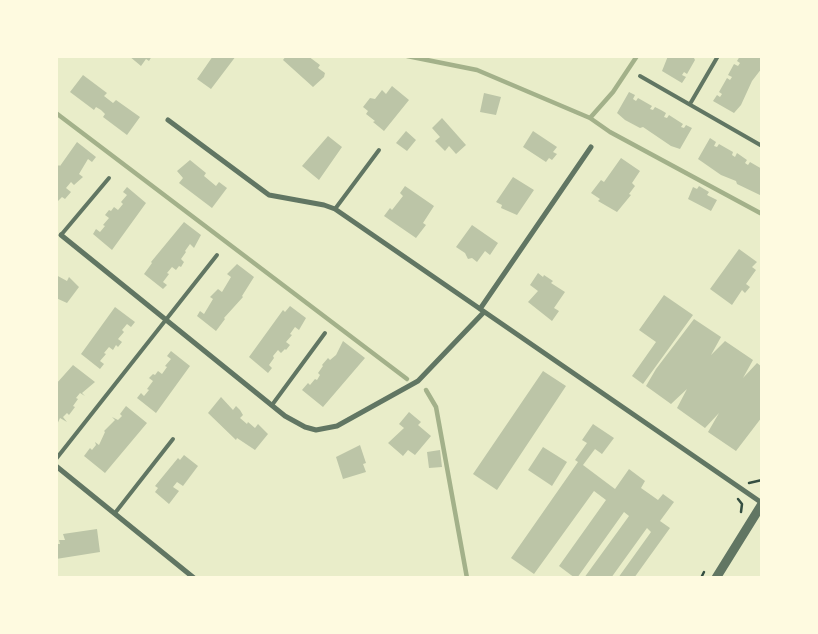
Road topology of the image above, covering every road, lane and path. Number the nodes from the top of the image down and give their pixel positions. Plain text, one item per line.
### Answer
1 (718, 56) edge
2 (640, 76) dead end
3 (690, 104) junction
4 (168, 120) dead end
5 (762, 146) edge
6 (591, 147) dead end
7 (379, 150) dead end
8 (109, 178) dead end
9 (335, 209) junction
10 (61, 235) joint
11 (217, 255) dead end
12 (482, 310) junction
13 (167, 320) junction
14 (325, 333) dead end
15 (272, 405) junction
16 (173, 439) dead end
17 (56, 459) edge
18 (56, 466) edge
19 (762, 480) edge
20 (744, 490) junction
21 (762, 504) edge
22 (115, 513) junction
23 (737, 519) dead end
24 (706, 569) dead end
25 (194, 578) edge
26 (701, 578) edge
27 (716, 578) edge

1 - 3 lane
2 - 3 lane
3 - 5 lane
4 - 9 street
6 - 12 street
7 - 9 lane
8 - 10 lane
9 - 12 street
10 - 13 street
11 - 13 lane
12 - 15 street
12 - 20 street
13 - 15 street
13 - 17 lane
14 - 15 lane
16 - 22 lane
18 - 22 street
19 - 20 path
20 - 21 street
20 - 23 path
21 - 27 street
22 - 25 street
24 - 26 path

